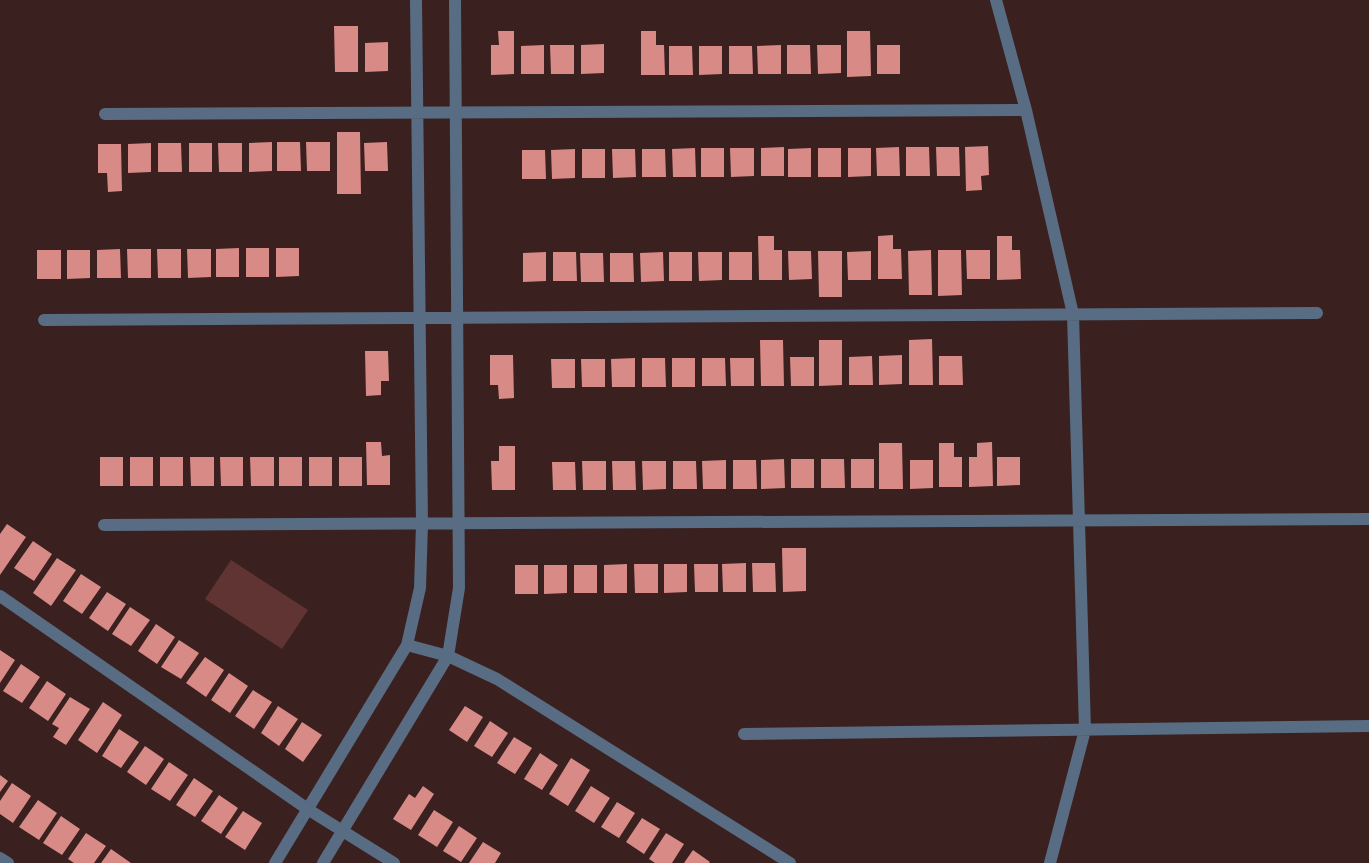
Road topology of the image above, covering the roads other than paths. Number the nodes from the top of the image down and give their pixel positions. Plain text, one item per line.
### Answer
1 (416, 0) edge
2 (455, 0) edge
3 (996, 0) edge
4 (1026, 110) junction
5 (418, 112) junction
6 (456, 112) junction
7 (105, 114) dead end
8 (1317, 313) dead end
9 (1072, 314) junction
10 (457, 317) junction
11 (420, 318) junction
12 (44, 320) dead end
13 (1369, 519) edge
14 (1079, 520) junction
15 (458, 523) junction
16 (422, 524) junction
17 (104, 525) dead end
18 (0, 596) edge
19 (407, 645) junction
20 (448, 656) junction
21 (1369, 726) edge
22 (1084, 730) junction
23 (744, 734) dead end
24 (308, 810) junction
25 (344, 831) junction
26 (0, 858) edge
27 (8, 863) edge
28 (275, 863) edge
29 (323, 863) edge
30 (394, 863) edge
31 (790, 863) edge
32 (1050, 863) edge

1 - 5 street
2 - 6 street
3 - 4 street
4 - 6 street
4 - 9 street
5 - 6 street
5 - 7 street
5 - 11 street
6 - 10 street
8 - 9 street
9 - 10 street
9 - 14 street
10 - 11 street
10 - 15 street
11 - 12 street
11 - 16 street
13 - 14 street
14 - 15 street
14 - 22 street
15 - 16 street
15 - 20 street
16 - 17 street
16 - 19 street
18 - 24 street
19 - 20 street
19 - 24 street
20 - 25 street
20 - 31 street
21 - 22 street
22 - 23 street
22 - 32 street
24 - 25 street
24 - 28 street
25 - 29 street
25 - 30 street
26 - 27 street

